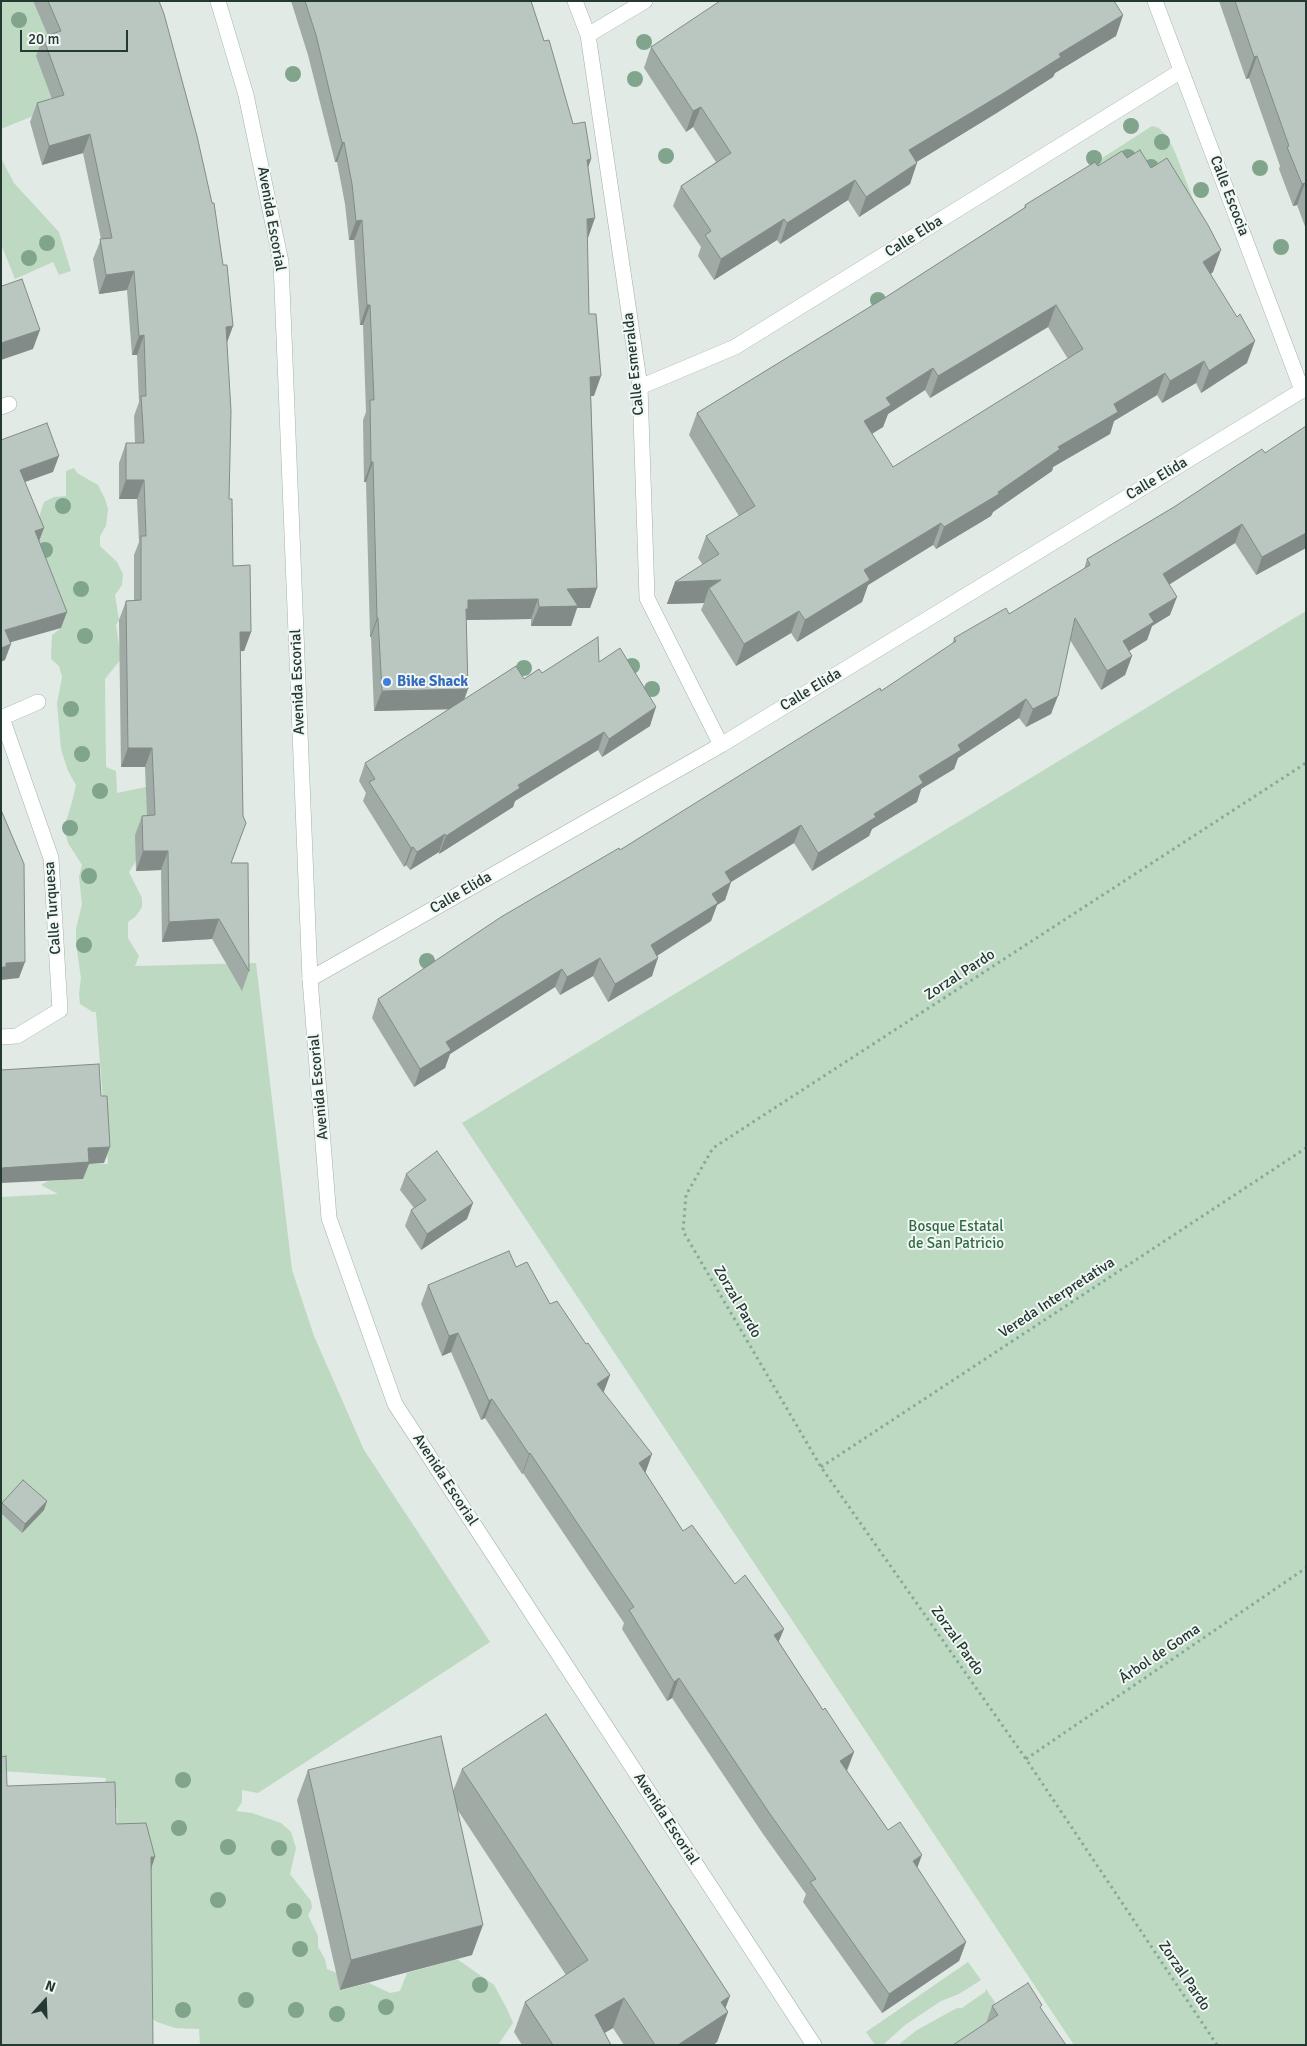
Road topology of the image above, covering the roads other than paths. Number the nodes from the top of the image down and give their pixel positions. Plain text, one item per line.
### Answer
1 (218, 1) edge
2 (575, 1) edge
3 (645, 1) edge
4 (1155, 1) edge
5 (588, 36) junction
6 (1181, 71) junction
7 (640, 387) junction
8 (1304, 389) edge
9 (38, 702) dead end
10 (2, 718) edge
11 (721, 745) junction
12 (310, 980) junction
13 (1, 1037) edge
14 (813, 2044) edge

1 - 12 street, Avenida Escorial
2 - 5 street, Calle Esmeralda
3 - 5 street
4 - 6 street, Calle Escocia
5 - 7 street, Calle Esmeralda
6 - 7 street, Calle Elba
6 - 8 street, Calle Escocia
7 - 11 street, Calle Esmeralda
8 - 11 street, Calle Elida
9 - 10 street, Calle Turquesa
10 - 13 street, Calle Turquesa
11 - 12 street, Calle Elida
12 - 14 street, Avenida Escorial

